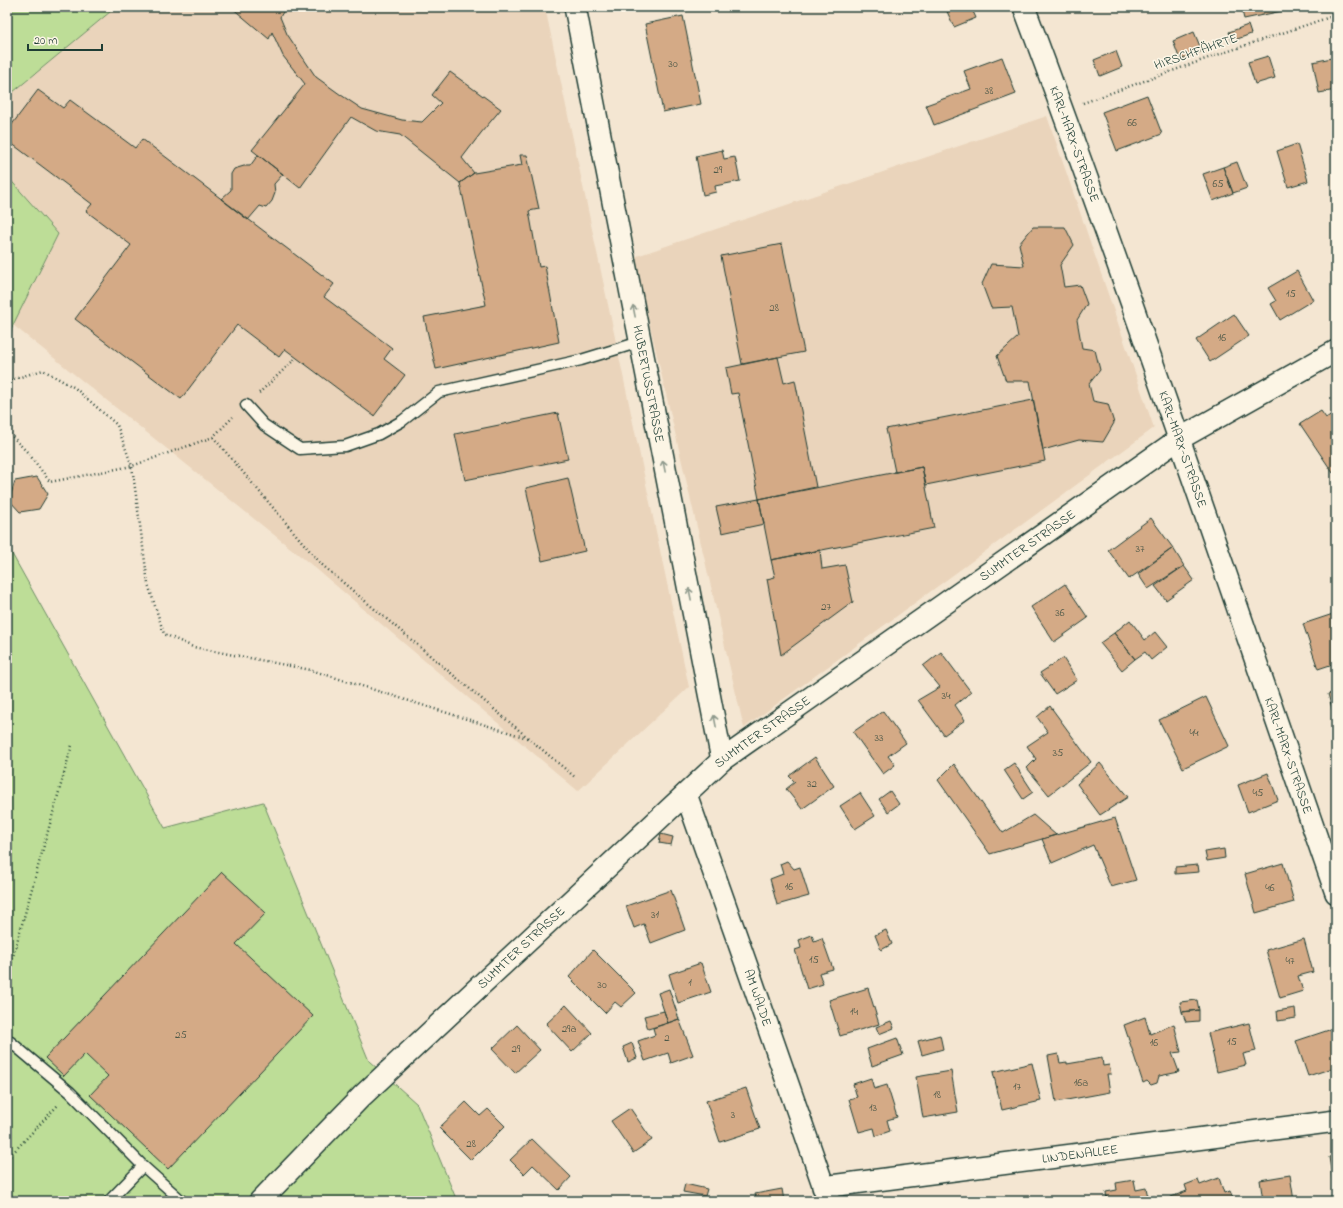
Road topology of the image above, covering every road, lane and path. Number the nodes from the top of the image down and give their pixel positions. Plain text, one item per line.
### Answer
1 (575, 7) edge
2 (1024, 7) edge
3 (1336, 15) edge
4 (1063, 110) junction
5 (640, 342) junction
6 (1336, 351) edge
7 (296, 358) dead end
8 (7, 388) edge
9 (246, 405) junction
10 (7, 431) edge
11 (213, 437) junction
12 (1178, 439) junction
13 (132, 466) junction
14 (530, 740) junction
15 (72, 745) dead end
16 (722, 760) junction
17 (576, 778) dead end
18 (686, 794) junction
19 (1336, 893) edge
20 (7, 978) edge
21 (7, 1039) edge
22 (70, 1092) junction
23 (1336, 1121) edge
24 (7, 1159) edge
25 (143, 1166) junction
26 (826, 1194) edge
27 (175, 1197) edge
28 (109, 1201) edge
29 (182, 1201) edge
30 (260, 1201) edge

5 -> 1 street, HUBERTUSSTRASSE
2 - 4 street, KARL-MARX-STRASSE
3 - 4 path, HIRSCHFÄHRTE
4 - 12 street, KARL-MARX-STRASSE
5 - 9 lane
16 -> 5 street, HUBERTUSSTRASSE
6 - 12 street, SUMMTER STRASSE
7 - 9 path
8 - 13 path
9 - 11 path
10 - 13 path
11 - 13 path
11 - 14 path
12 - 16 street, SUMMTER STRASSE
12 - 19 street, KARL-MARX-STRASSE
13 - 14 path
14 - 17 path
15 - 20 path
16 - 18 street, SUMMTER STRASSE
18 - 26 street, AM WALDE
18 - 30 street, SUMMTER STRASSE
21 - 22 lane
22 - 24 path
22 - 25 lane
23 - 26 street, LINDENALLEE
25 - 27 lane
25 - 28 lane
27 - 29 lane

